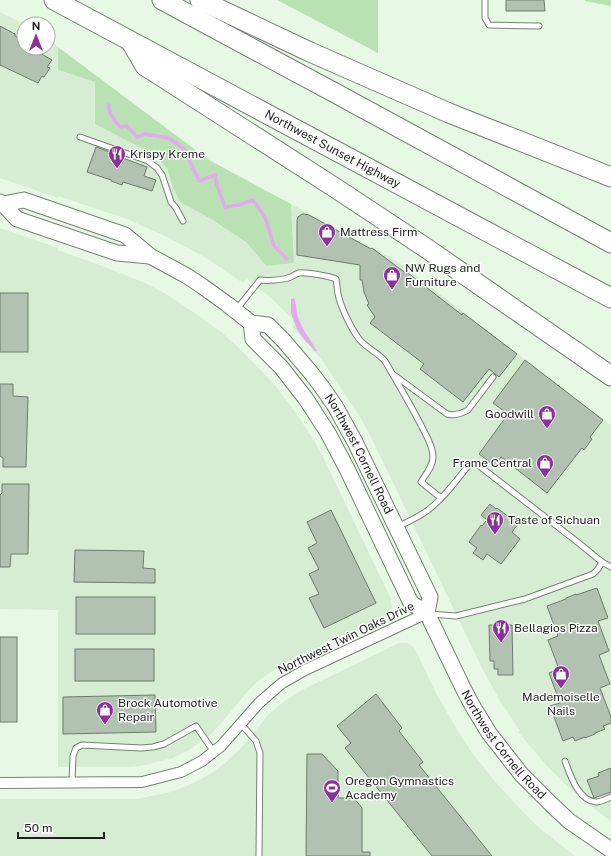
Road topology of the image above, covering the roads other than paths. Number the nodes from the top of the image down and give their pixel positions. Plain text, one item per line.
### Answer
1 (54, 0) edge
2 (162, 0) edge
3 (200, 0) edge
4 (485, 0) edge
5 (539, 26) dead end
6 (131, 42) junction
7 (80, 138) dead end
8 (611, 177) edge
9 (2, 203) edge
10 (183, 221) dead end
11 (611, 243) edge
12 (150, 256) junction
13 (611, 298) edge
14 (235, 310) junction
15 (251, 323) junction
16 (392, 373) junction
17 (611, 376) edge
18 (493, 377) dead end
19 (441, 498) junction
20 (397, 527) junction
21 (602, 562) junction
22 (611, 567) edge
23 (427, 613) junction
24 (241, 724) junction
25 (214, 752) junction
26 (565, 760) dead end
27 (0, 783) edge
28 (72, 783) junction
29 (611, 797) edge
30 (611, 836) edge
31 (593, 838) junction
32 (611, 850) edge
33 (259, 856) edge

1 - 6 highway, Northwest Sunset Highway
2 - 11 highway
3 - 8 highway
4 - 5 lane
6 - 13 highway, Northwest Sunset Highway
6 - 17 highway
7 - 10 lane
9 - 12 main road, Northwest Cornell Road
9 - 12 main road, Northwest Cornell Road
12 - 14 main road, Northwest Cornell Road
14 - 15 main road, Northwest Cornell Road
14 - 16 lane
15 - 20 main road, Northwest Cornell Road
15 - 23 main road, Northwest Cornell Road
16 - 18 lane
16 - 19 lane
19 - 20 lane
19 - 21 lane
20 - 23 main road, Northwest Cornell Road
21 - 22 lane
21 - 23 lane
23 - 24 street, Northwest Twin Oaks Drive
23 - 31 main road, Northwest Cornell Road
24 - 25 street, Northwest Twin Oaks Drive
24 - 33 lane
25 - 28 street, Northwest Twin Oaks Drive
25 - 28 lane
26 - 29 lane
27 - 28 street, Northwest Twin Oaks Drive
30 - 31 main road
31 - 32 main road, Northwest Cornell Road

